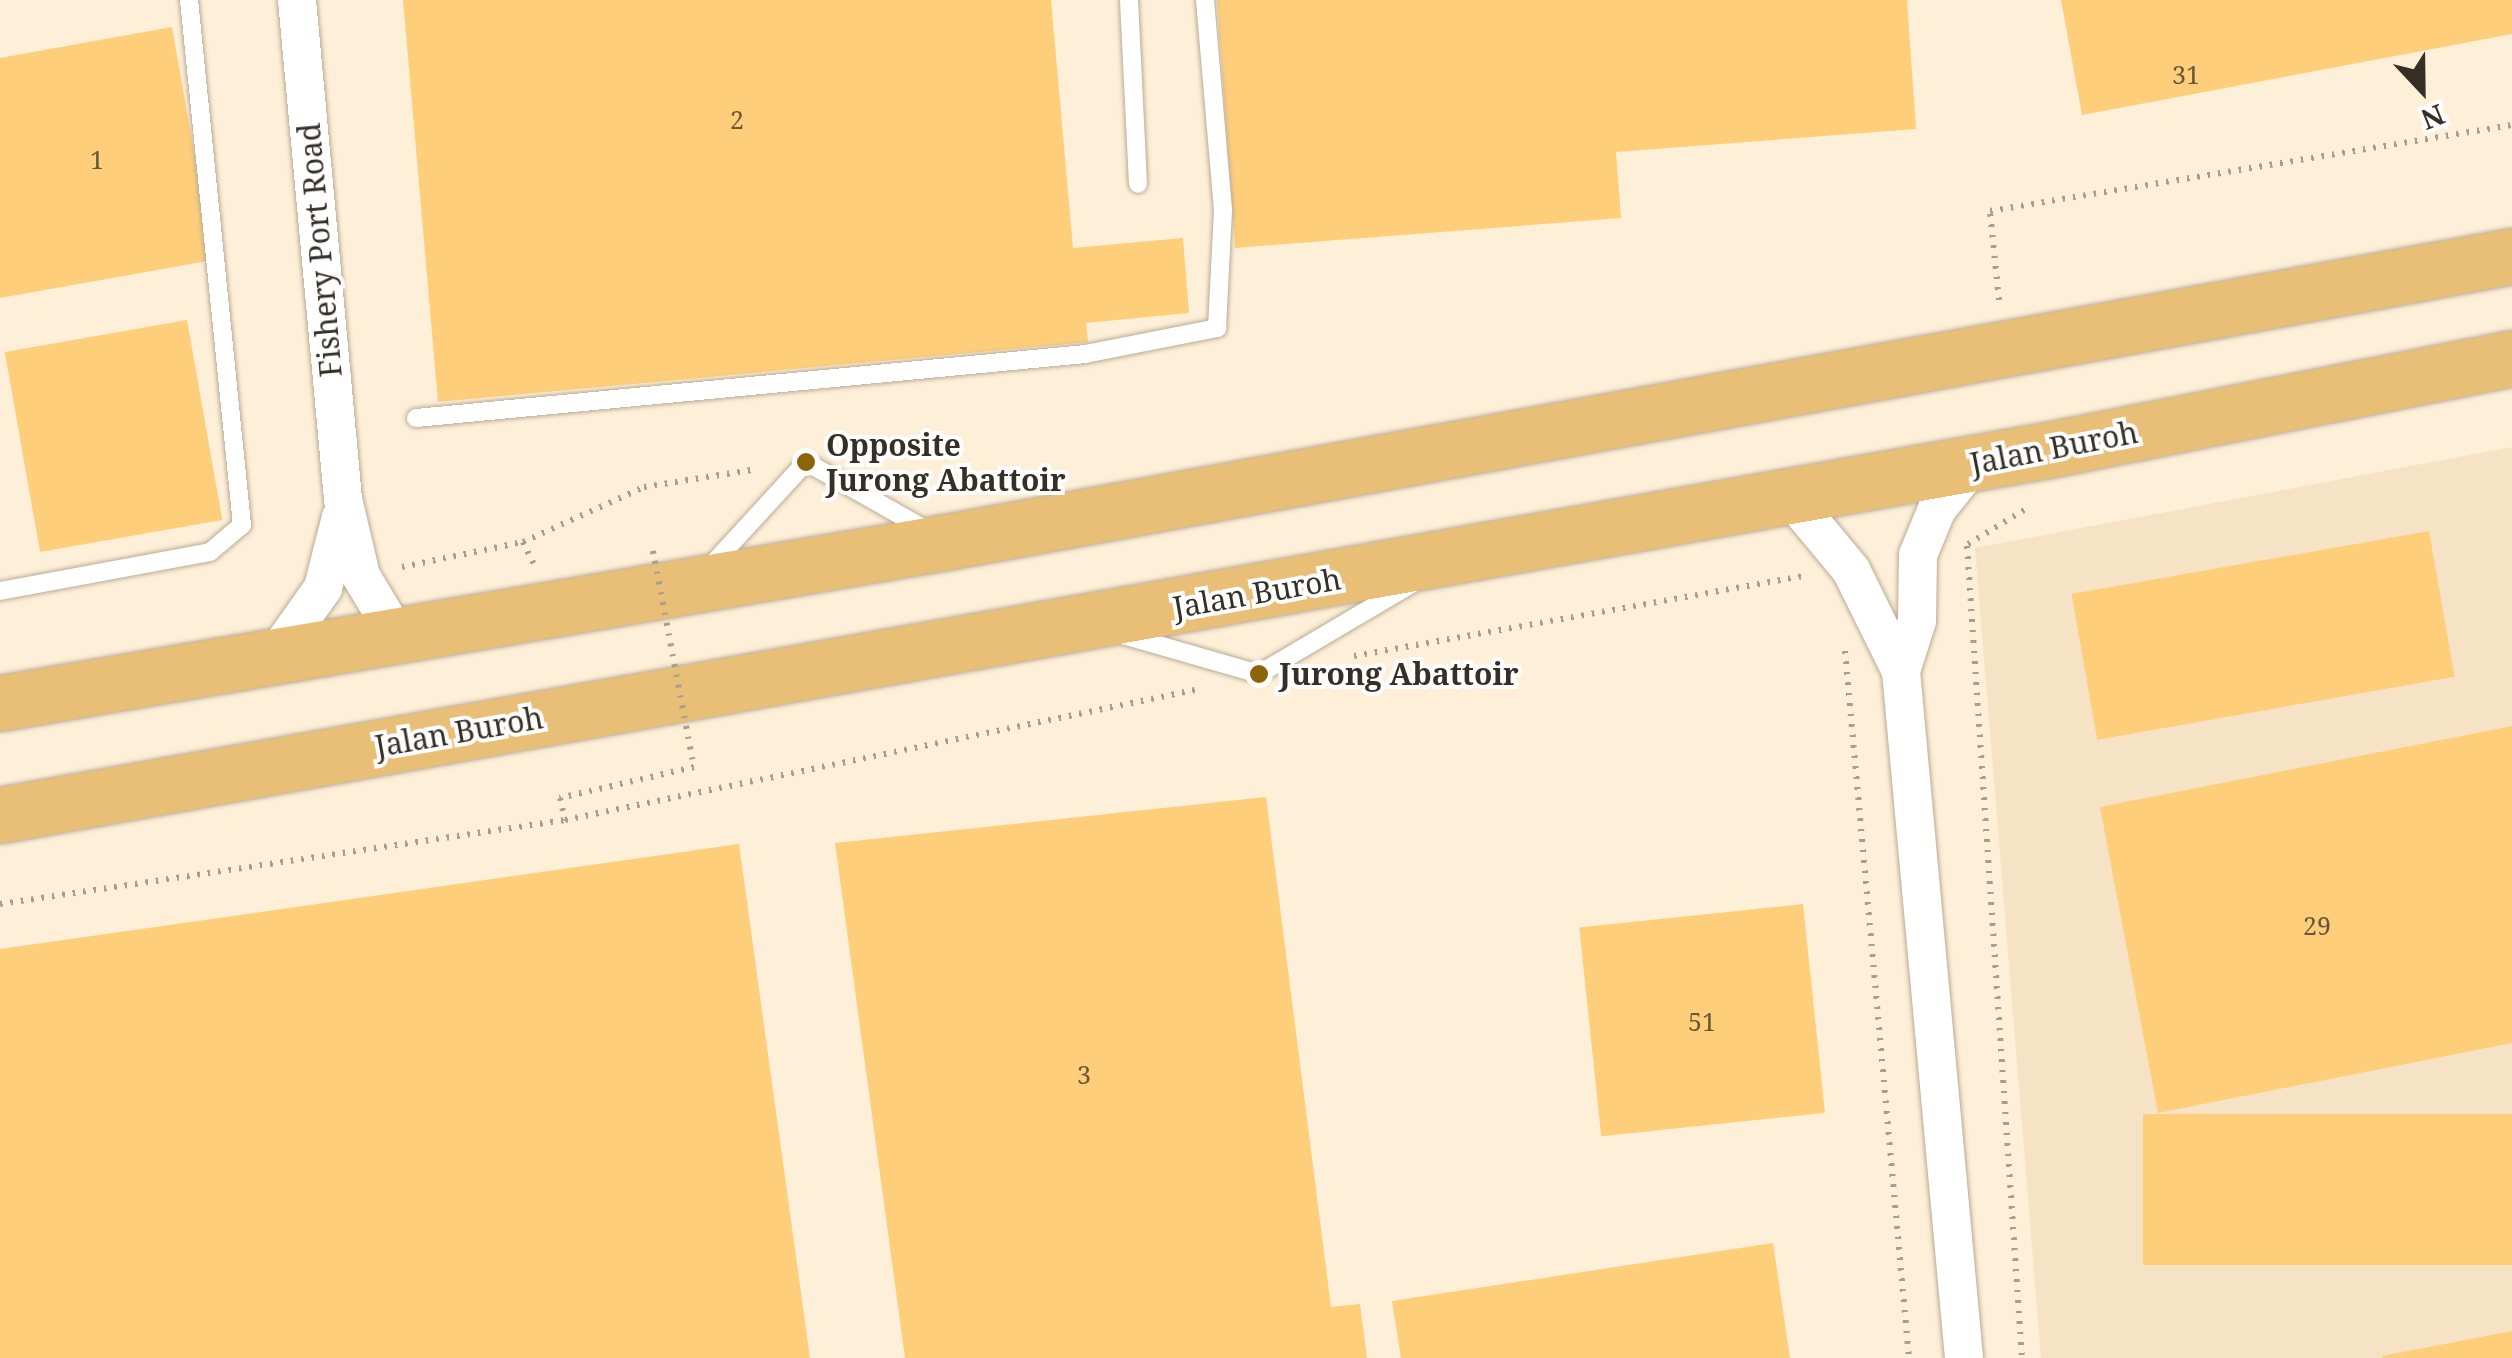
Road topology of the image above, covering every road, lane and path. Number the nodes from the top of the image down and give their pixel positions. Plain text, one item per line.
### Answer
1 (189, 0) edge
2 (297, 0) edge
3 (1129, 0) edge
4 (1205, 0) edge
5 (2512, 125) edge
6 (1138, 184) dead end
7 (2512, 256) edge
8 (2004, 349) junction
9 (2512, 358) edge
10 (416, 418) dead end
11 (806, 462) junction
12 (1974, 463) junction
13 (1787, 493) junction
14 (343, 499) junction
15 (2050, 502) dead end
16 (523, 542) junction
17 (946, 542) junction
18 (1457, 557) junction
19 (674, 568) junction
20 (539, 573) dead end
21 (362, 576) junction
22 (0, 591) edge
23 (1085, 623) junction
24 (394, 631) junction
25 (1844, 638) dead end
26 (276, 653) junction
27 (1901, 671) junction
28 (0, 702) edge
29 (560, 798) dead end
30 (0, 815) edge
31 (564, 820) dead end
32 (0, 904) edge
33 (1910, 1358) edge
34 (1964, 1358) edge
35 (2022, 1358) edge

1 - 22 lane
2 - 14 street, Fishery Port Road
3 - 6 lane
4 - 10 lane
5 - 8 path
7 - 8 highway
8 - 17 highway
9 - 12 highway, Jalan Buroh
11 - 16 path
11 - 17 lane
11 - 19 lane
12 - 13 highway, Jalan Buroh
12 - 27 street
13 - 18 highway, Jalan Buroh
13 - 27 street
14 - 21 street, Fishery Port Road
14 - 26 street, Fishery Port Road
15 - 35 path
16 - 20 path
16 - 21 path
17 - 19 highway
18 - 23 highway, Jalan Buroh
18 - 23 lane
19 - 24 highway
19 - 29 path, bridge
21 - 24 street, Fishery Port Road
23 - 30 highway, Jalan Buroh
24 - 26 highway
25 - 33 path
26 - 28 highway
27 - 34 street
31 - 32 path

